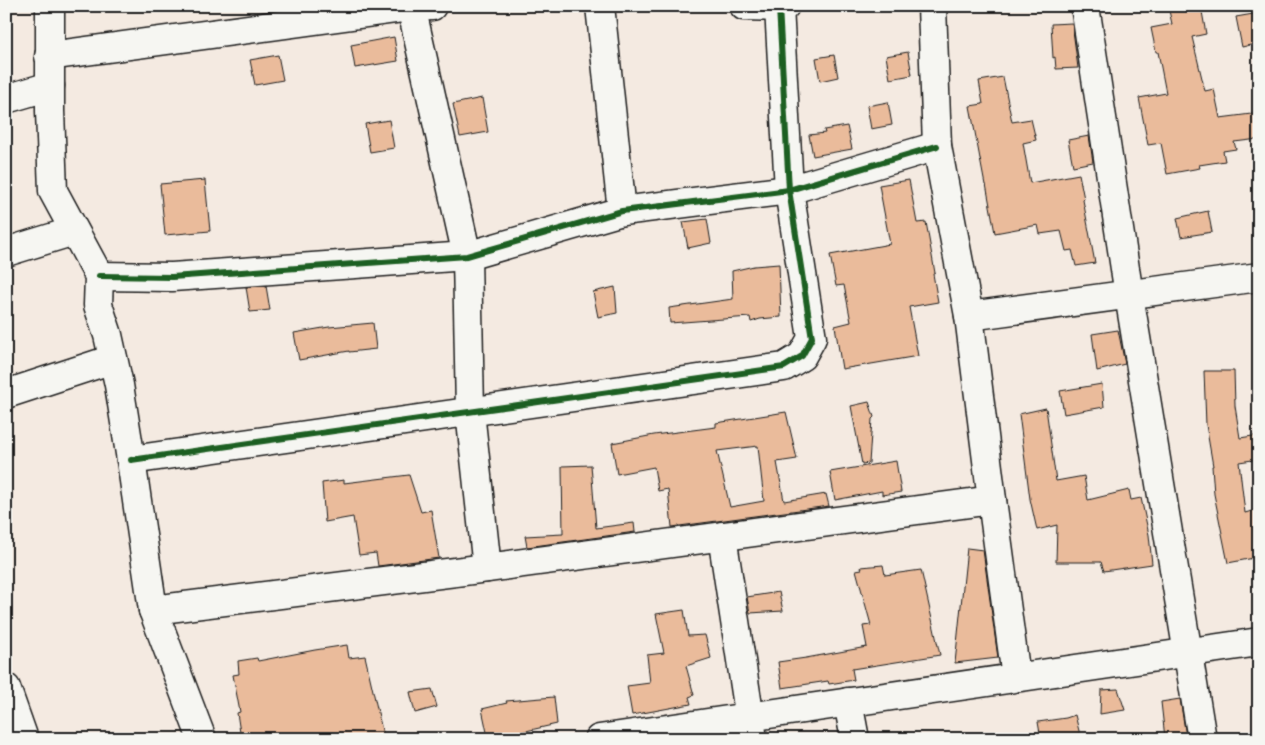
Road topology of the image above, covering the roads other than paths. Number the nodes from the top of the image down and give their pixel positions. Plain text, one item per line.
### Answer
1 (50, 6) edge
2 (432, 6) edge
3 (600, 6) edge
4 (744, 6) edge
5 (932, 6) edge
6 (1085, 6) edge
7 (411, 7) edge
8 (782, 7) edge
9 (270, 16) edge
10 (49, 56) junction
11 (50, 86) junction
12 (6, 99) edge
13 (938, 146) junction
14 (789, 190) junction
15 (622, 211) junction
16 (74, 230) junction
17 (6, 252) edge
18 (467, 256) junction
19 (99, 276) junction
20 (1259, 277) edge
21 (1129, 295) junction
22 (969, 316) junction
23 (113, 360) junction
24 (6, 394) edge
25 (470, 412) junction
26 (131, 460) junction
27 (992, 500) junction
28 (722, 536) junction
29 (487, 568) junction
30 (153, 610) junction
31 (1259, 642) edge
32 (1188, 652) junction
33 (1016, 677) junction
34 (6, 688) edge
35 (848, 702) junction
36 (751, 728) edge
37 (24, 739) edge
38 (202, 739) edge
39 (599, 739) edge
40 (855, 739) edge
41 (1202, 739) edge

1 - 10 street
2 - 7 street
3 - 15 street
4 - 8 street
5 - 13 street
6 - 21 street
7 - 9 street
7 - 18 street
8 - 14 street
9 - 10 street
10 - 11 street
11 - 12 street
11 - 16 street
13 - 14 street
13 - 22 street
14 - 15 street
14 - 25 street
15 - 18 street
16 - 17 street
16 - 19 street
18 - 19 street
18 - 25 street
19 - 23 street
20 - 21 street
21 - 22 street
21 - 32 street
22 - 27 street
23 - 24 street
23 - 26 street
25 - 26 street
25 - 29 street
26 - 30 street
27 - 28 street
27 - 33 street
28 - 29 street
28 - 36 street
29 - 30 street
30 - 38 street
31 - 32 street
32 - 33 street
32 - 41 street
33 - 35 street
34 - 37 street
35 - 36 street
35 - 40 street
36 - 39 street

